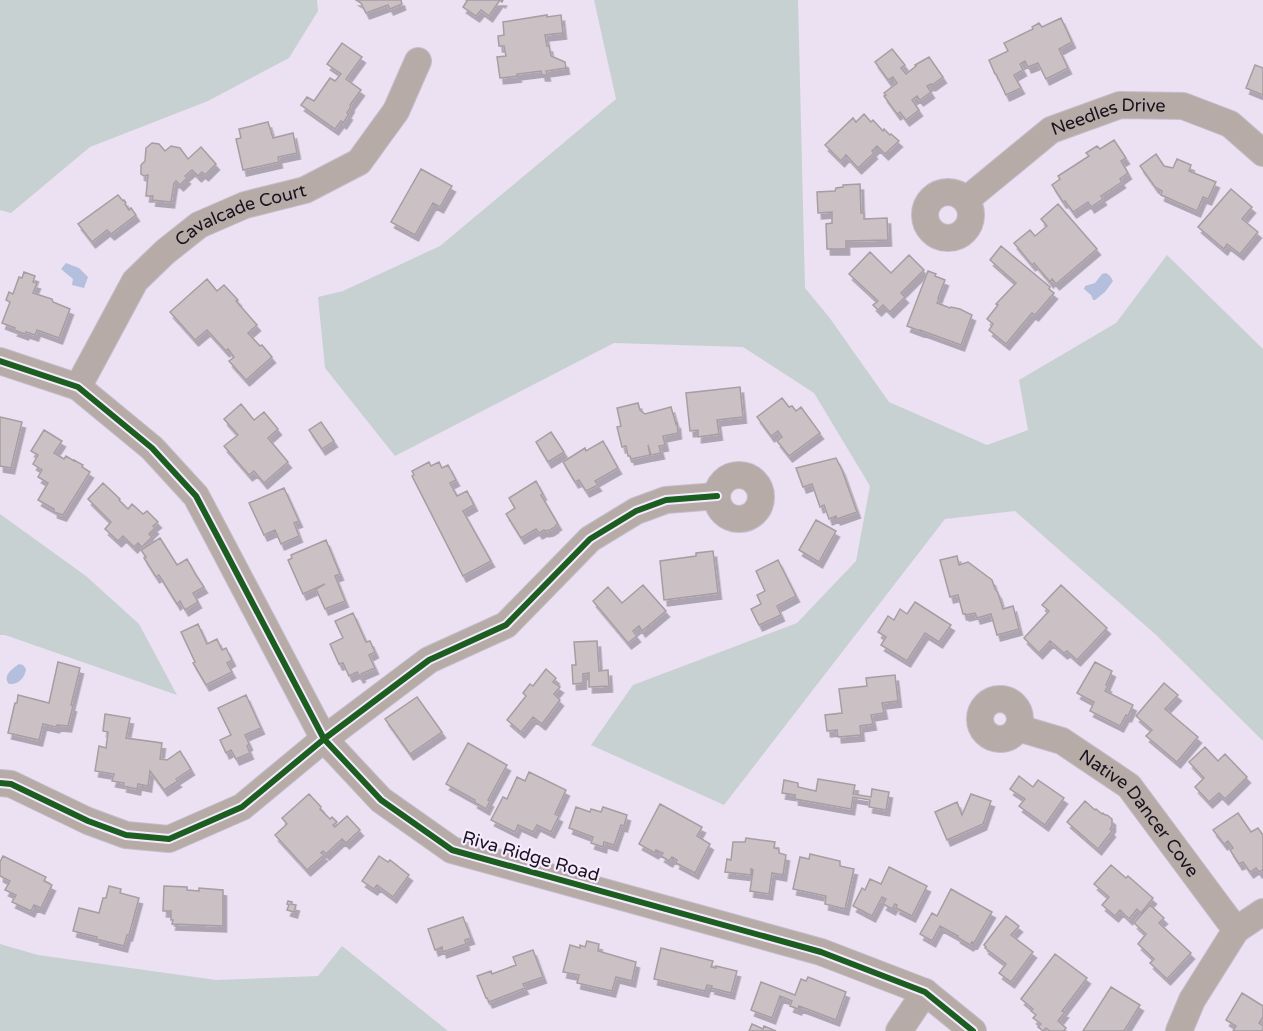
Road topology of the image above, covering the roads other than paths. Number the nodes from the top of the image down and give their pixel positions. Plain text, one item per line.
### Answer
1 (418, 61) dead end
2 (1263, 153) edge
3 (966, 200) dead end
4 (0, 362) edge
5 (78, 387) junction
6 (717, 496) dead end
7 (1018, 728) dead end
8 (324, 739) junction
9 (0, 783) edge
10 (1263, 912) edge
11 (1236, 930) junction
12 (925, 992) junction
13 (899, 1031) edge
14 (973, 1031) edge
15 (1179, 1031) edge

1 - 5 street, Cavalcade Court
2 - 3 street, Needles Drive
4 - 5 street, Riva Ridge Road
5 - 8 street, Riva Ridge Road
6 - 8 street
7 - 11 street, Native Dancer Cove
8 - 9 street
8 - 12 street, Riva Ridge Road
10 - 11 street
11 - 15 street
12 - 13 street
12 - 14 street, Riva Ridge Road

